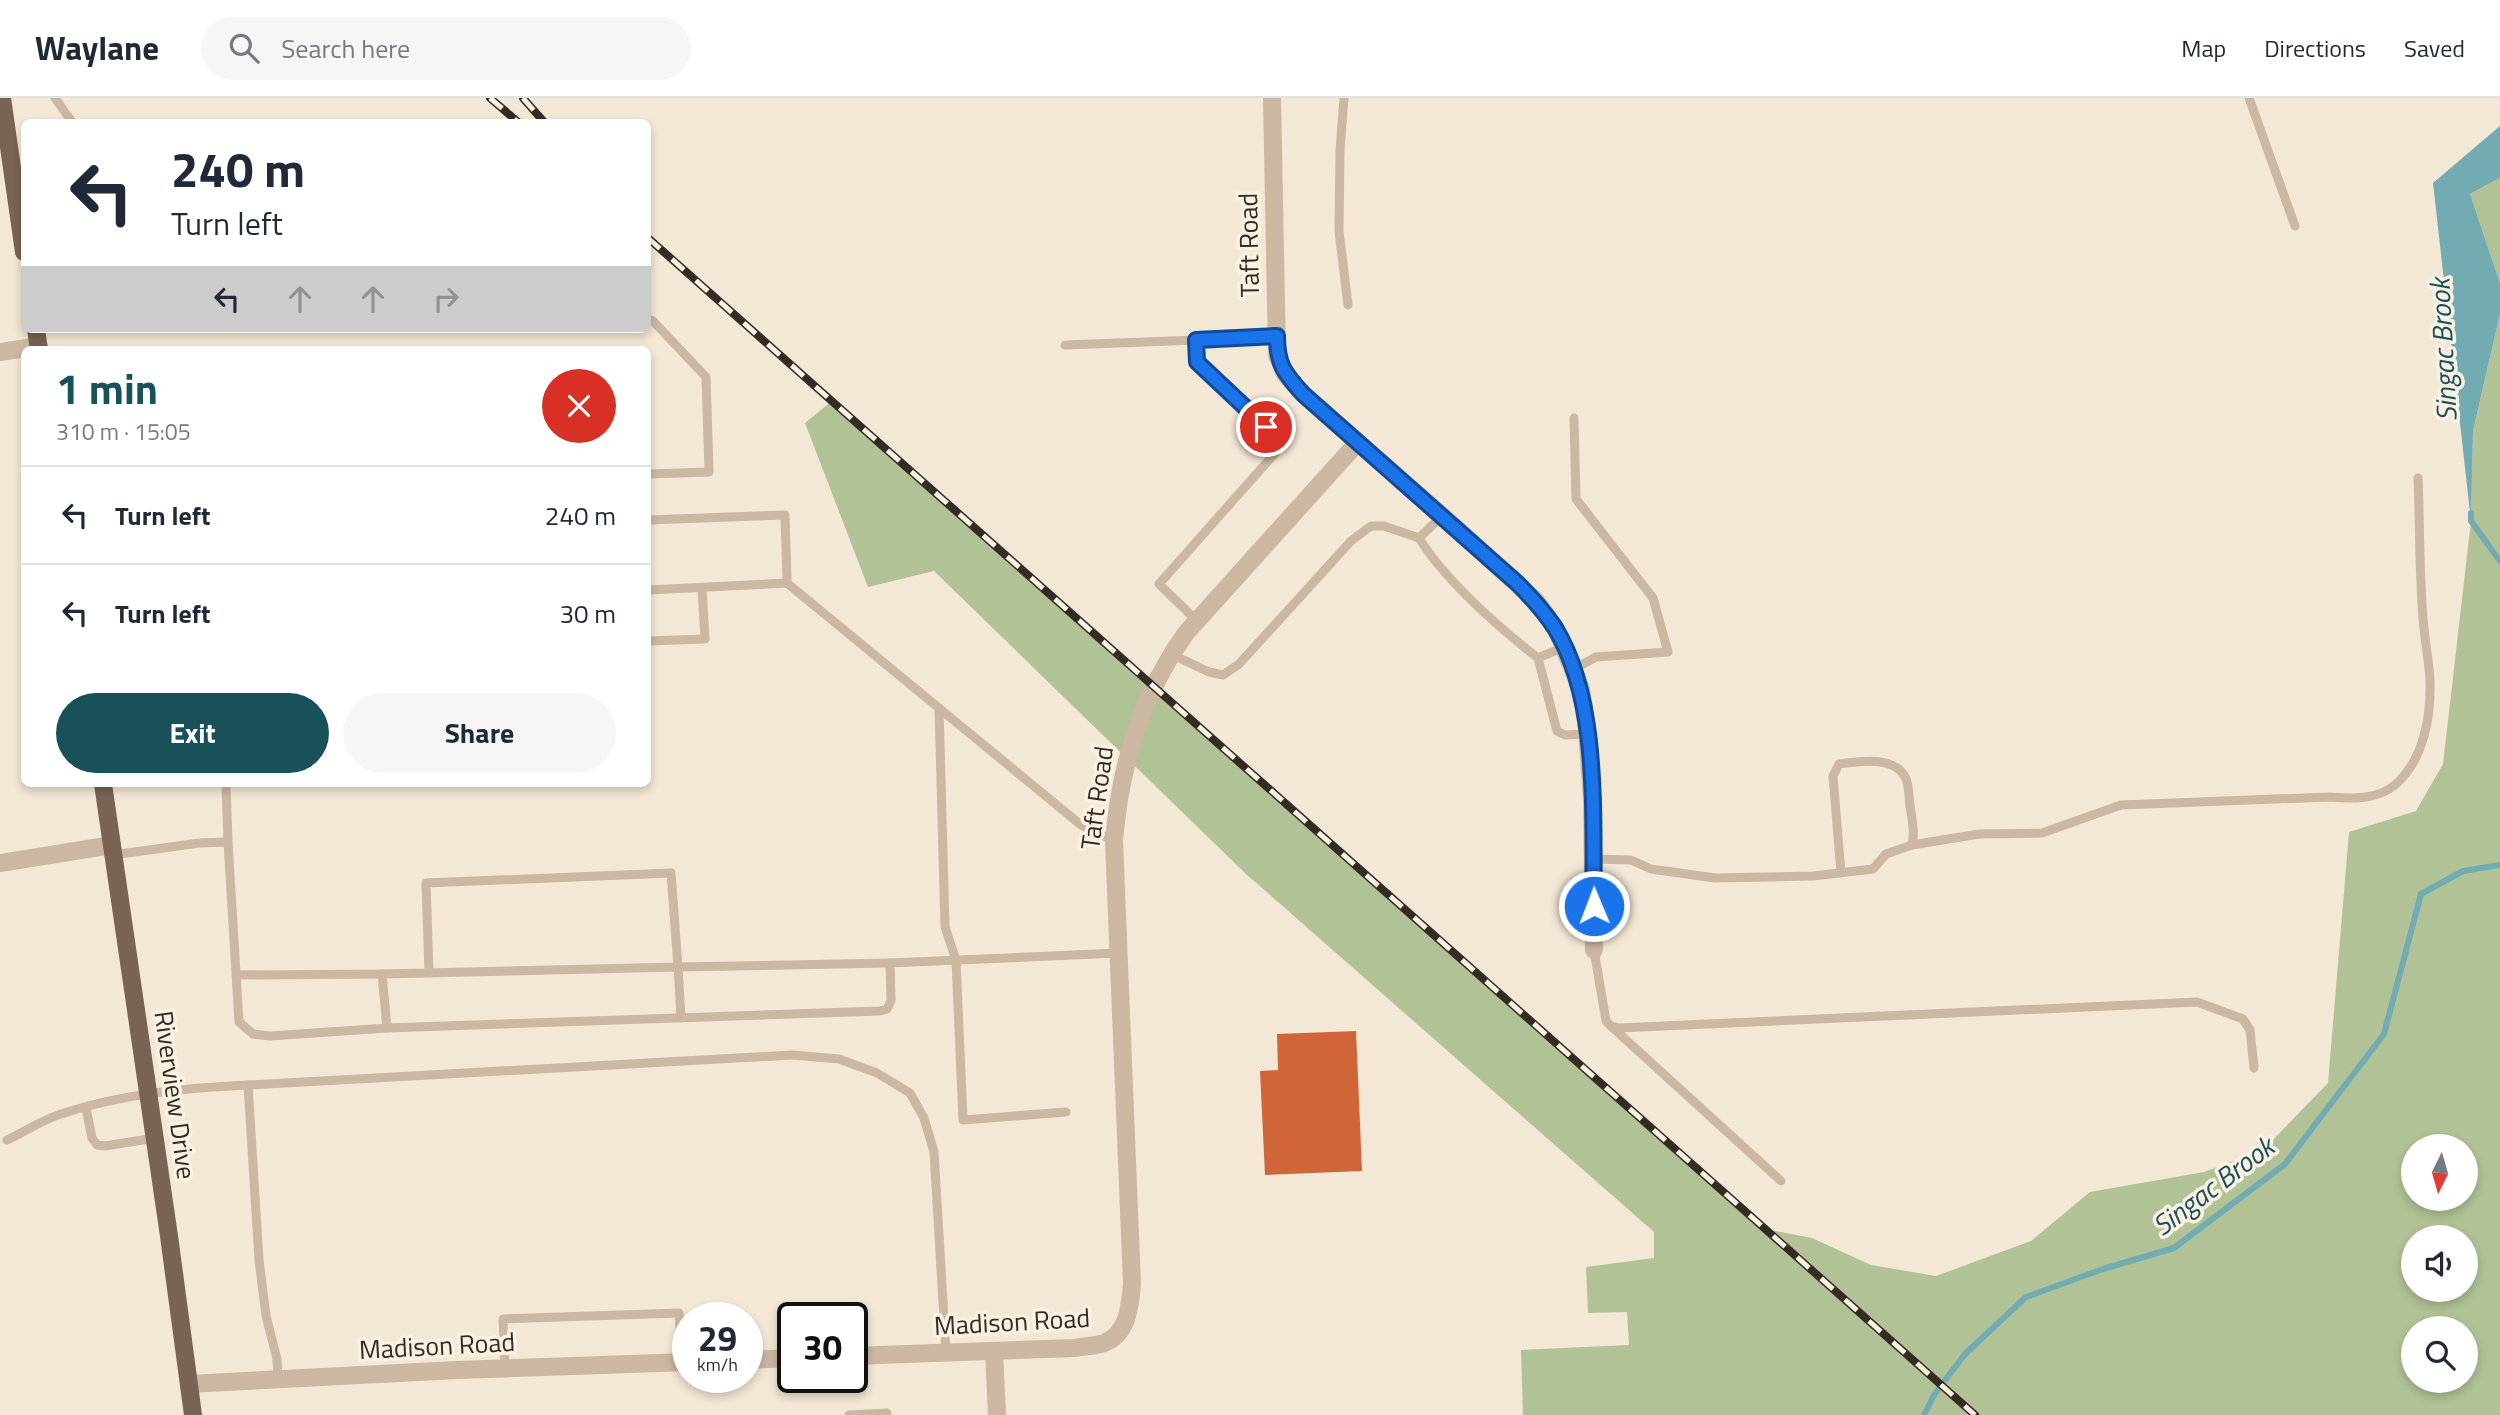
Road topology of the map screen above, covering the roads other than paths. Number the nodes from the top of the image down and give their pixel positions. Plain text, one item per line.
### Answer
1 (2, 98) edge
2 (55, 98) edge
3 (1272, 98) edge
4 (1344, 98) edge
5 (2249, 98) edge
6 (70, 119) edge
7 (21, 225) edge
8 (2295, 226) dead end
9 (1348, 305) dead end
10 (651, 320) edge
11 (1277, 336) junction
12 (1196, 340) junction
13 (1065, 345) dead end
14 (21, 346) edge
15 (0, 352) edge
16 (1574, 418) dead end
17 (1358, 442) junction
18 (651, 474) edge
19 (2418, 478) dead end
20 (1442, 516) junction
21 (651, 520) edge
22 (1419, 538) junction
23 (787, 583) junction
24 (702, 588) junction
25 (651, 590) edge
26 (1197, 621) junction
27 (651, 641) edge
28 (1564, 647) junction
29 (1171, 654) junction
30 (1538, 658) junction
31 (1574, 669) junction
32 (939, 708) junction
33 (1587, 734) junction
34 (103, 787) edge
35 (226, 787) edge
36 (1114, 841) junction
37 (228, 842) junction
38 (1912, 845) junction
39 (113, 850) junction
40 (1593, 859) junction
41 (0, 863) edge
42 (1841, 873) junction
43 (1594, 950) joint
44 (1119, 953) junction
45 (956, 960) junction
46 (890, 963) junction
47 (678, 967) junction
48 (429, 972) junction
49 (382, 974) junction
50 (236, 975) junction
51 (681, 1018) junction
52 (1611, 1027) junction
53 (387, 1028) junction
54 (2254, 1068) dead end
55 (248, 1085) junction
56 (148, 1094) junction
57 (86, 1108) junction
58 (1066, 1112) dead end
59 (155, 1138) junction
60 (7, 1140) dead end
61 (1781, 1181) dead end
62 (1130, 1240) joint
63 (672, 1313) edge
64 (994, 1351) junction
65 (946, 1352) junction
66 (868, 1355) edge
67 (672, 1362) edge
68 (505, 1368) junction
69 (278, 1380) junction
70 (189, 1384) junction
71 (887, 1413) edge
72 (193, 1415) edge
73 (849, 1415) edge
74 (997, 1415) edge

1 - 7 main road
2 - 6 lane
3 - 11 street, Taft Road
4 - 9 lane
5 - 8 lane
10 - 18 lane
11 - 12 lane
11 - 17 street, Taft Road
12 - 13 lane
12 - 26 lane
14 - 15 street
16 - 31 lane
17 - 20 street, Taft Road
17 - 26 street, Taft Road
19 - 38 lane
20 - 22 lane
20 - 28 street, Taft Road
21 - 23 lane
22 - 29 lane
22 - 30 lane
23 - 24 lane
23 - 32 lane
24 - 25 lane
24 - 27 lane
26 - 29 street, Taft Road
28 - 30 lane
28 - 31 street, Taft Road
29 - 36 street, Taft Road
30 - 33 lane
31 - 33 street, Taft Road
32 - 36 lane
32 - 45 lane
33 - 40 street, Taft Road
34 - 39 main road, Riverview Drive
35 - 37 lane
36 - 44 street, Taft Road
37 - 39 lane
37 - 50 lane
38 - 42 lane
38 - 42 lane
39 - 41 street
39 - 56 main road, Riverview Drive
40 - 42 lane
40 - 43 street, Taft Road
43 - 52 lane
44 - 45 lane
44 - 62 street, Taft Road
45 - 46 lane
45 - 58 lane
46 - 47 lane
46 - 51 lane
47 - 48 lane
47 - 48 lane
47 - 51 lane
48 - 49 lane
49 - 50 lane
49 - 53 lane
50 - 53 lane
51 - 53 lane
52 - 54 lane
52 - 61 lane
55 - 56 lane
55 - 65 lane
55 - 69 lane
56 - 57 lane
56 - 59 main road, Riverview Drive
57 - 59 lane
57 - 60 lane
59 - 70 main road, Riverview Drive
62 - 64 street, Madison Road
63 - 68 lane
64 - 65 street, Madison Road
64 - 74 street
65 - 66 street, Madison Road
67 - 68 street, Madison Road
68 - 69 street, Madison Road
69 - 70 street, Madison Road
70 - 72 main road, Riverview Drive
71 - 73 lane

